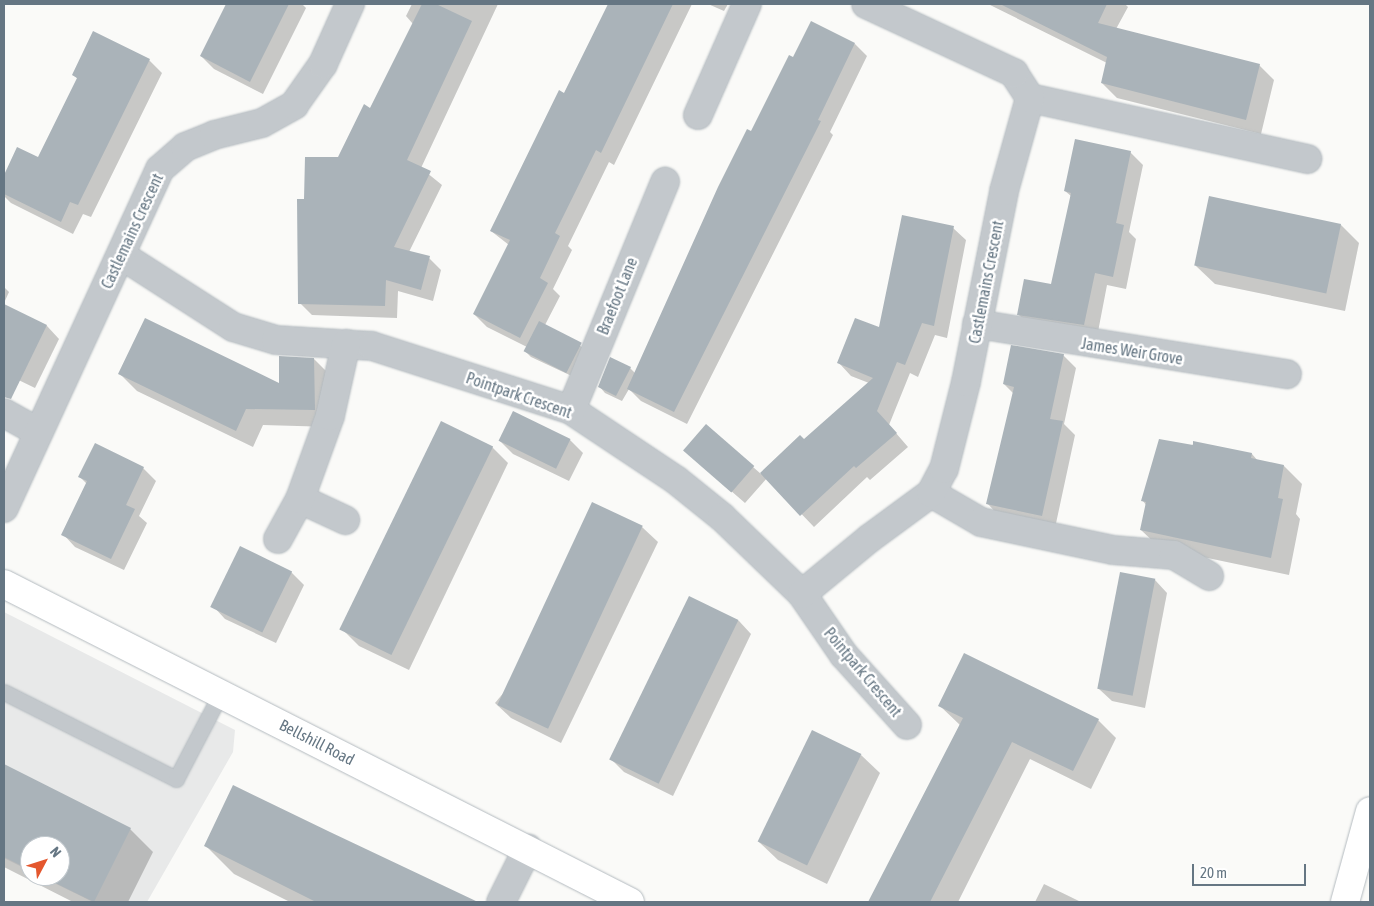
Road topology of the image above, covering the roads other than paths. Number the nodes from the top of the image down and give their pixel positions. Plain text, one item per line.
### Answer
1 (350, 4) edge
2 (747, 4) edge
3 (866, 4) edge
4 (1030, 98) junction
5 (698, 115) dead end
6 (1307, 159) dead end
7 (665, 182) dead end
8 (121, 255) junction
9 (977, 324) junction
10 (346, 344) junction
11 (1287, 374) dead end
12 (571, 410) junction
13 (4, 413) edge
14 (37, 431) junction
15 (931, 493) junction
16 (300, 499) junction
17 (4, 508) edge
18 (345, 520) dead end
19 (278, 540) dead end
20 (1209, 576) dead end
21 (4, 584) edge
22 (802, 594) junction
23 (4, 692) edge
24 (220, 695) junction
25 (907, 725) dead end
26 (1370, 811) edge
27 (528, 848) junction
28 (501, 902) edge
29 (630, 902) edge
30 (1345, 902) edge

1 - 8 street, Castlemains Crescent
2 - 5 street
3 - 4 street
4 - 6 street
4 - 9 street, Castlemains Crescent
7 - 12 street, Braefoot Lane
8 - 10 street, Pointpark Crescent
8 - 14 street, Castlemains Crescent
9 - 11 street, James Weir Grove
9 - 15 street, Castlemains Crescent
10 - 12 street, Pointpark Crescent
10 - 16 street
12 - 22 street, Pointpark Crescent
13 - 14 street
14 - 17 street, Castlemains Crescent
15 - 20 street
15 - 22 street, Castlemains Crescent
16 - 18 street
16 - 19 street
21 - 24 main road, Bellshill Road
22 - 25 street, Pointpark Crescent
23 - 24 lane
24 - 27 main road, Bellshill Road
26 - 30 main road
27 - 28 street
27 - 29 main road, Bellshill Road

